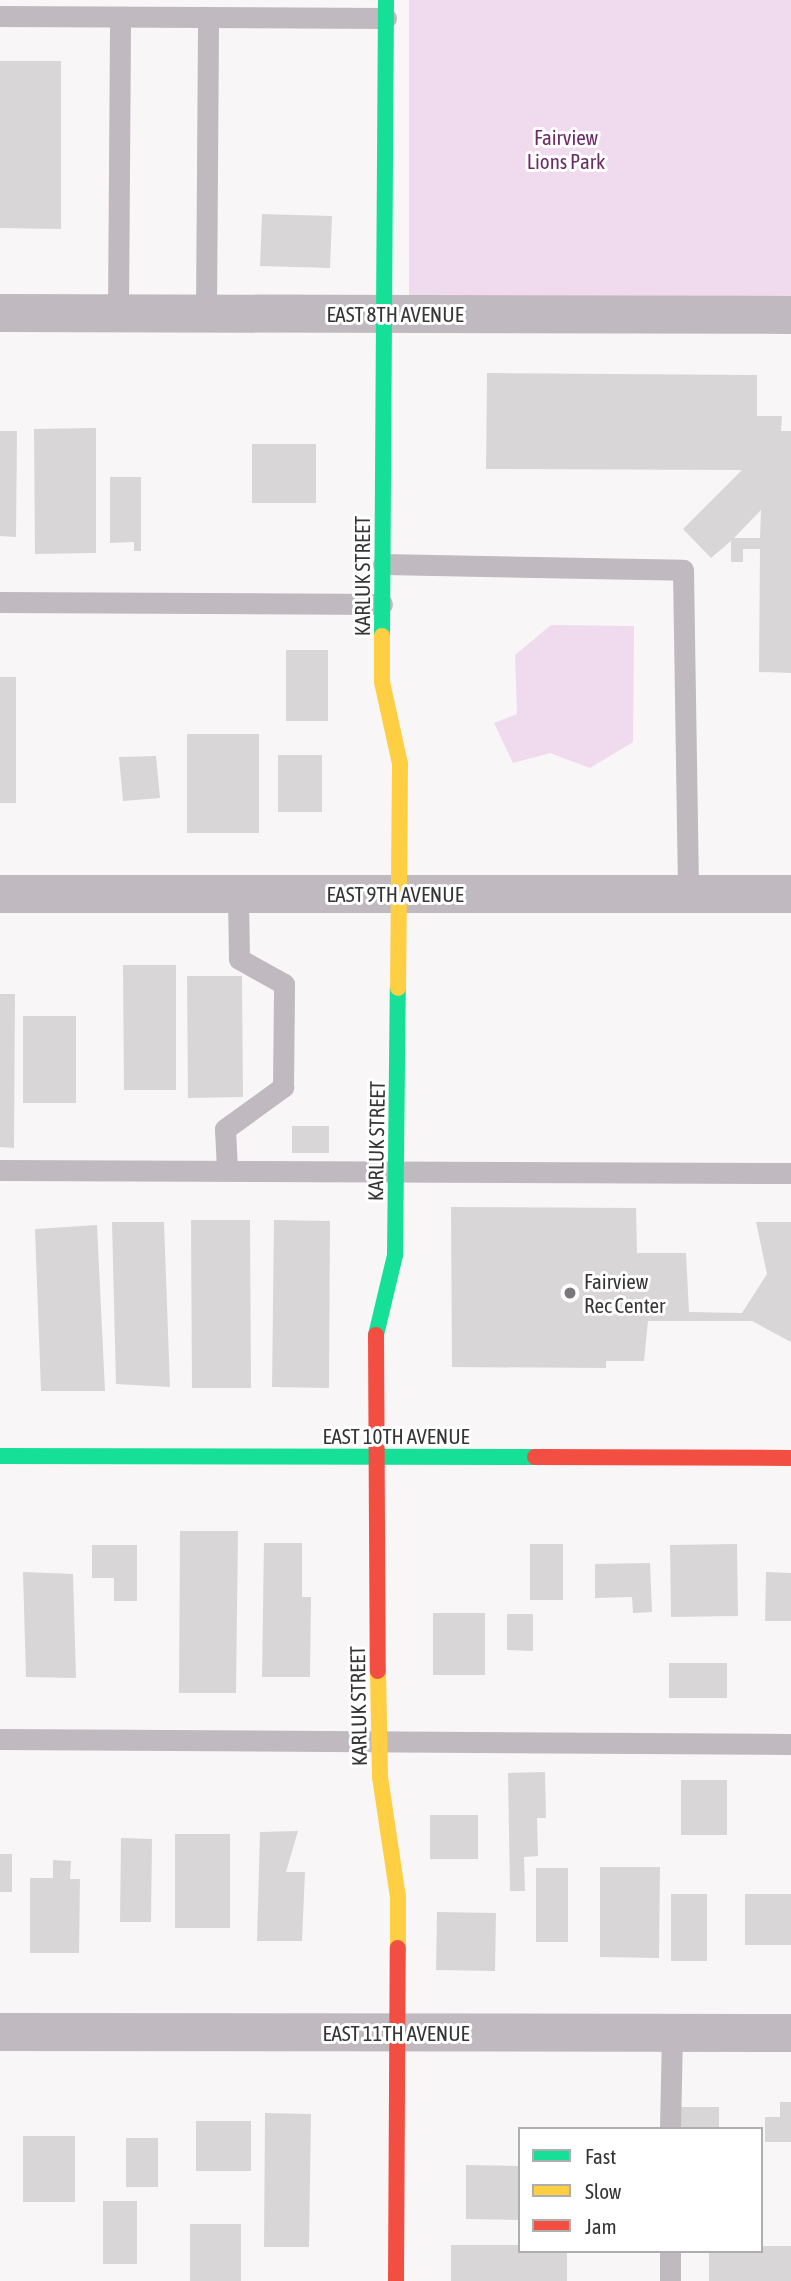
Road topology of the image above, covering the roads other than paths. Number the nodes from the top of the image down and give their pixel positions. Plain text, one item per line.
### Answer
1 (34, 8) edge
2 (386, 9) edge
3 (0, 16) edge
4 (120, 17) junction
5 (208, 17) junction
6 (0, 313) edge
7 (118, 314) junction
8 (206, 314) junction
9 (383, 314) junction
10 (791, 315) edge
11 (383, 564) junction
12 (0, 602) edge
13 (383, 604) junction
14 (0, 894) edge
15 (238, 894) junction
16 (399, 894) junction
17 (688, 894) junction
18 (791, 894) edge
19 (227, 1169) junction
20 (0, 1170) edge
21 (396, 1170) junction
22 (791, 1173) edge
23 (0, 1456) edge
24 (374, 1456) junction
25 (791, 1458) edge
26 (0, 1740) edge
27 (379, 1741) junction
28 (791, 1744) edge
29 (0, 2032) edge
30 (398, 2033) junction
31 (672, 2033) junction
32 (791, 2033) edge
33 (670, 2127) edge
34 (670, 2253) edge
35 (396, 2281) edge
36 (670, 2281) edge

1 - 3 lane
1 - 4 lane
2 - 5 lane
2 - 9 street, KARLUK STREET
4 - 5 lane
4 - 7 lane
5 - 8 lane
6 - 7 street, EAST 8TH AVENUE
7 - 8 street, EAST 8TH AVENUE
8 - 9 street, EAST 8TH AVENUE
9 - 10 street, EAST 8TH AVENUE
9 - 11 street, KARLUK STREET
11 - 13 street, KARLUK STREET
11 - 17 lane
12 - 13 lane
13 - 16 street, KARLUK STREET
14 - 15 street, EAST 9TH AVENUE
15 - 16 street, EAST 9TH AVENUE
15 - 19 lane
16 - 17 street, EAST 9TH AVENUE
16 - 21 street, KARLUK STREET
17 - 18 street, EAST 9TH AVENUE
19 - 20 lane
19 - 21 lane
21 - 22 lane
21 - 24 street, KARLUK STREET
23 - 24 street, EAST 10TH AVENUE
24 - 25 street, EAST 10TH AVENUE
24 - 27 street, KARLUK STREET
26 - 27 lane
27 - 28 lane
27 - 30 street, KARLUK STREET
29 - 30 street, EAST 11TH AVENUE
30 - 31 street, EAST 11TH AVENUE
30 - 35 street, KARLUK STREET
31 - 32 street, EAST 11TH AVENUE
31 - 33 lane
34 - 36 lane

